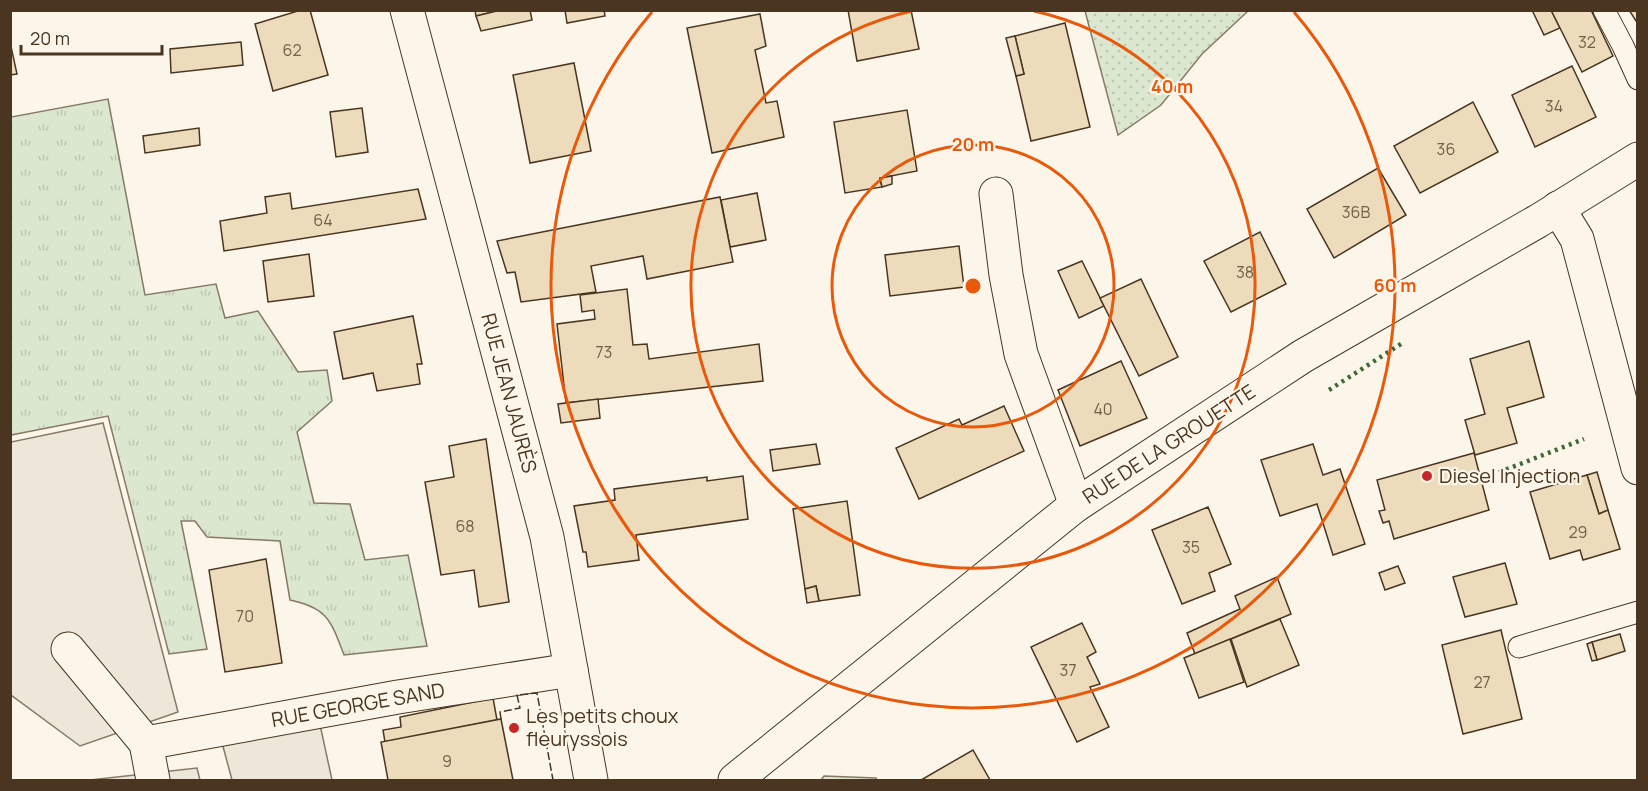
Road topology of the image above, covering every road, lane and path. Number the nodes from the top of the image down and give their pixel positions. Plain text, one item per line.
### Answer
1 (407, 10) edge
2 (1604, 10) edge
3 (1638, 79) edge
4 (1638, 159) edge
5 (996, 195) dead end
6 (1558, 208) junction
7 (1638, 468) edge
8 (1076, 505) junction
9 (1638, 612) edge
10 (1520, 647) dead end
11 (68, 649) dead end
12 (571, 670) junction
13 (146, 743) junction
14 (153, 780) edge
15 (591, 780) edge
16 (735, 780) edge

1 - 12 street, RUE JEAN JAURÈS
2 - 3 lane
4 - 6 street, RUE DE LA GROUETTE
5 - 8 street
6 - 7 street
6 - 8 street, RUE DE LA GROUETTE
8 - 16 street, RUE DE LA GROUETTE
9 - 10 lane
11 - 13 street
12 - 13 street, RUE GEORGE SAND
12 - 15 street, RUE JEAN JAURÈS
13 - 14 street

